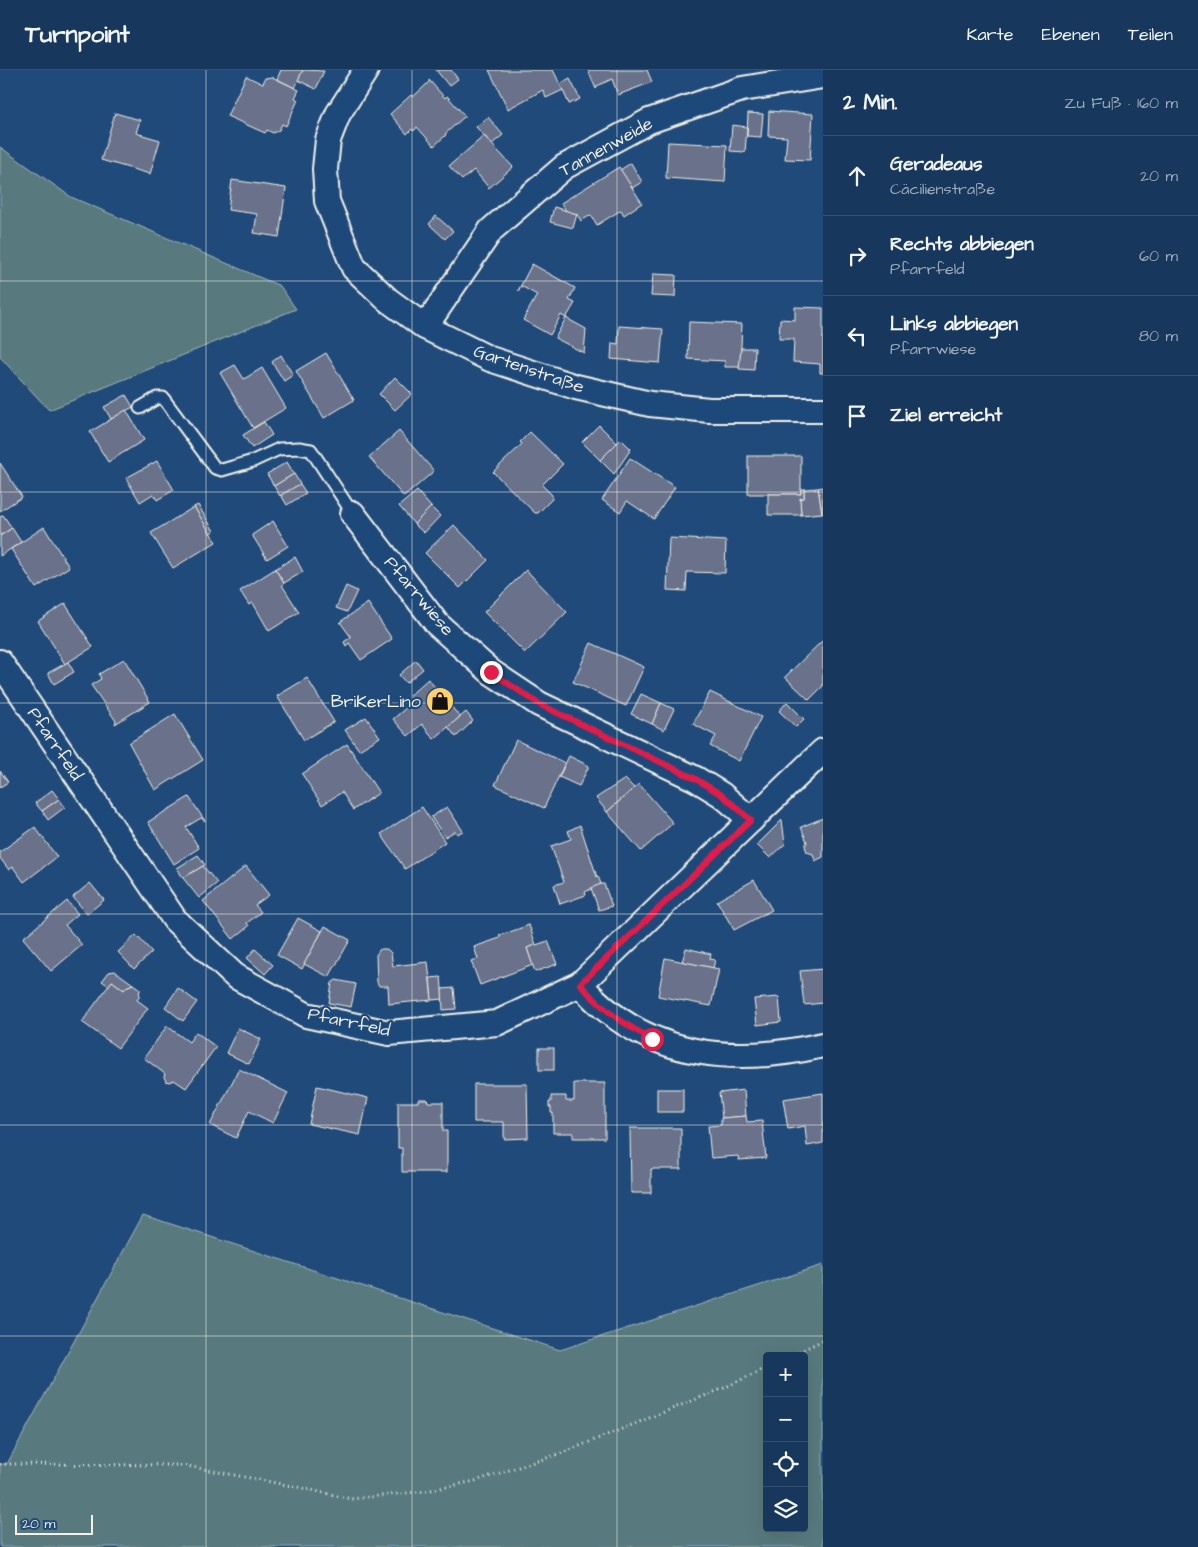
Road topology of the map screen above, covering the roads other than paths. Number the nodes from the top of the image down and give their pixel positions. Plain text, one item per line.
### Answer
1 (366, 70) edge
2 (823, 76) edge
3 (425, 327) junction
4 (140, 408) dead end
5 (823, 410) edge
6 (353, 514) joint
7 (0, 662) edge
8 (823, 750) edge
9 (751, 820) junction
10 (580, 984) junction
11 (823, 1045) edge

1 - 3 street, Gartenstraße
2 - 3 street, Tannenweide
3 - 5 street, Gartenstraße
4 - 6 lane
6 - 9 street, Pfarrwiese
7 - 10 street, Pfarrfeld
8 - 9 street, Pfarrfeld
9 - 10 street, Pfarrfeld
10 - 11 street

